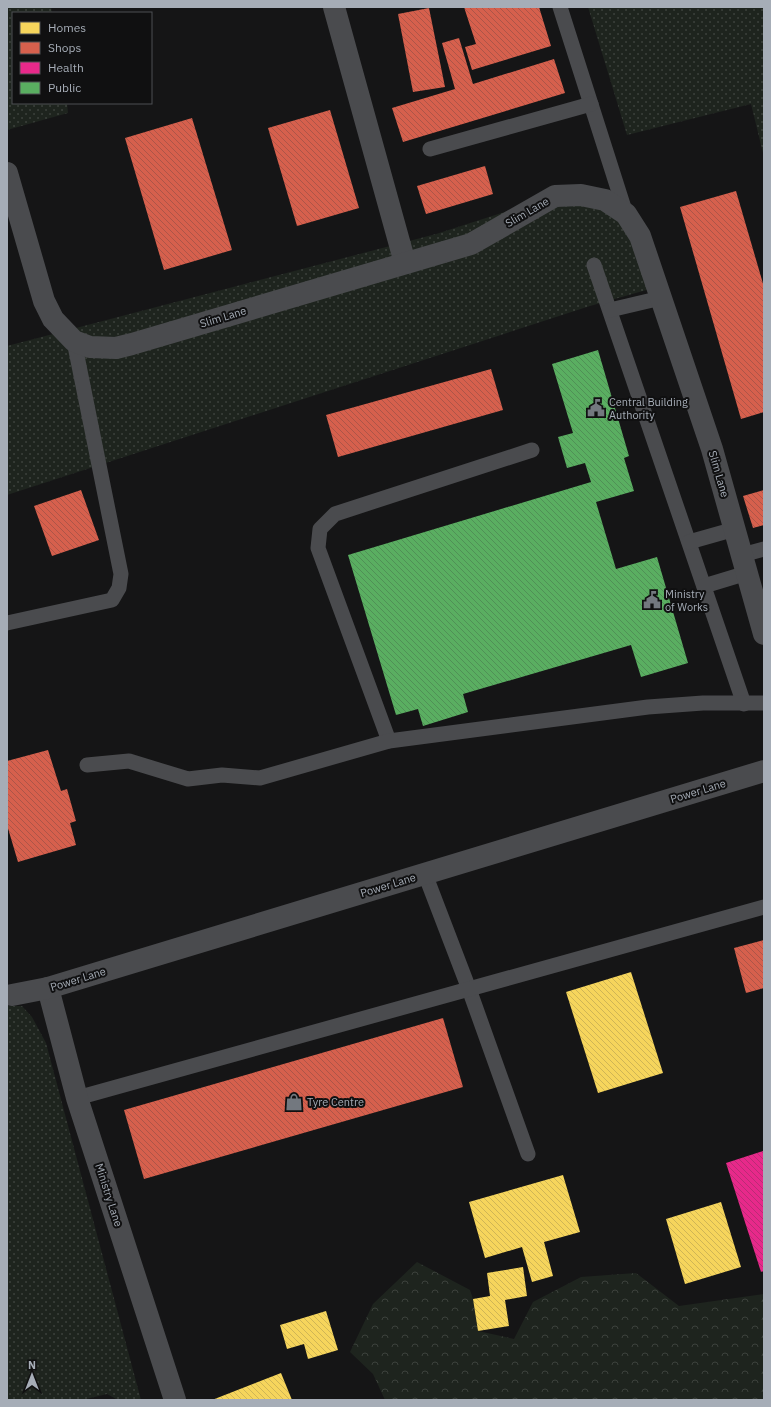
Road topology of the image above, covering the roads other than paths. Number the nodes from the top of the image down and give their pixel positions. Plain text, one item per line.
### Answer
1 (334, 7) edge
2 (560, 7) edge
3 (591, 104) junction
4 (430, 149) dead end
5 (7, 173) edge
6 (626, 214) junction
7 (405, 263) junction
8 (594, 265) dead end
9 (661, 298) junction
10 (610, 310) junction
11 (74, 341) junction
12 (532, 450) dead end
13 (734, 529) junction
14 (689, 542) junction
15 (764, 549) edge
16 (744, 564) junction
17 (704, 586) junction
18 (7, 623) edge
19 (764, 634) edge
20 (744, 704) junction
21 (764, 704) edge
22 (388, 741) junction
23 (88, 765) dead end
24 (764, 771) edge
25 (425, 874) junction
26 (764, 907) edge
27 (48, 988) junction
28 (469, 989) junction
29 (12, 995) dead end
30 (77, 1098) junction
31 (528, 1154) dead end
32 (175, 1400) edge

1 - 7 street
2 - 3 lane
3 - 4 lane
3 - 6 lane
5 - 11 street
6 - 7 street, Slim Lane
6 - 9 street, Slim Lane
7 - 11 street, Slim Lane
8 - 10 lane
9 - 10 lane
9 - 13 street, Slim Lane
10 - 14 lane
11 - 18 lane
12 - 22 lane
13 - 14 lane
13 - 16 street, Slim Lane
14 - 17 lane
15 - 16 lane
16 - 17 lane
16 - 19 street, Slim Lane
17 - 20 lane
20 - 21 lane
20 - 22 lane
22 - 23 lane
24 - 25 street, Power Lane
25 - 27 street, Power Lane
25 - 28 lane
26 - 28 lane
27 - 29 street, Power Lane
27 - 30 street, Ministry Lane
28 - 30 lane
28 - 31 lane
30 - 32 street, Ministry Lane

